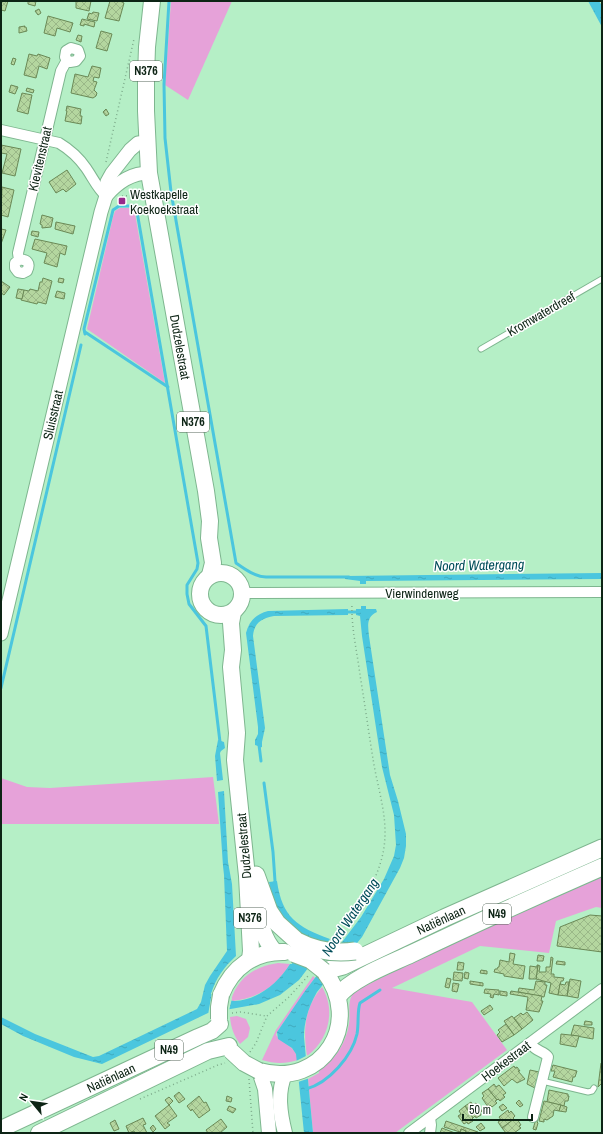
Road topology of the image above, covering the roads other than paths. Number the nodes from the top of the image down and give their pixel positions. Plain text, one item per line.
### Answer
1 (152, 1) edge
2 (67, 60) dead end
3 (1, 130) edge
4 (45, 140) junction
5 (147, 142) junction
6 (149, 173) junction
7 (106, 196) junction
8 (19, 260) dead end
9 (602, 279) edge
10 (481, 349) dead end
11 (218, 574) junction
12 (602, 592) edge
13 (243, 594) junction
14 (233, 612) junction
15 (216, 614) junction
16 (1, 634) edge
17 (231, 667) junction
18 (237, 733) junction
19 (602, 848) edge
20 (602, 868) edge
21 (256, 875) junction
22 (296, 947) junction
23 (380, 949) junction
24 (275, 952) junction
25 (250, 959) junction
26 (326, 980) junction
27 (602, 988) edge
28 (222, 1019) junction
29 (530, 1043) junction
30 (229, 1053) junction
31 (296, 1071) junction
32 (253, 1073) junction
33 (542, 1081) junction
34 (594, 1088) dead end
35 (533, 1117) dead end
36 (430, 1118) junction
37 (1, 1129) edge
38 (39, 1133) edge
39 (269, 1133) edge
40 (285, 1133) edge
41 (409, 1133) edge
42 (430, 1133) edge

1 - 5 main road, N376
2 - 4 street, Kievitenstraat
3 - 4 street
4 - 7 street
4 - 8 street, Kievitenstraat
5 - 6 main road, N376
5 - 7 street, Sluisstraat
6 - 7 street, Sluisstraat
6 - 11 main road, Dudzelestraat / N376
7 - 16 street, Sluisstraat
9 - 10 lane, Kromwaterdreef
11 - 13 main road
11 - 15 main road
12 - 13 street, Vierwindenweg
13 - 14 main road, N376
14 - 15 main road
14 - 17 main road, Dudzelestraat / N376
15 - 17 main road, Dudzelestraat / N376
17 - 18 main road, Dudzelestraat / N376
18 - 21 main road, Dudzelestraat / N376
18 - 25 main road, Dudzelestraat / N376
19 - 23 highway, Natiënlaan / N49
20 - 26 highway, Natiënlaan / N49
21 - 22 highway
21 - 24 main road, Dudzelestraat / N376
22 - 23 highway, bridge
22 - 24 main road
22 - 26 main road, bridge
23 - 26 highway, Natiënlaan / N49
24 - 25 main road
25 - 28 main road, bridge
26 - 31 main road
27 - 29 street, Hoekestraat
28 - 30 main road
28 - 37 main road, Natiënlaan / N49
29 - 33 street
29 - 36 street, Hoekestraat
30 - 32 main road, bridge
30 - 38 main road, Natiënlaan / N49
31 - 32 main road
31 - 40 main road
32 - 39 main road
33 - 34 lane
33 - 35 street
36 - 41 street, Hoekestraat
36 - 42 street

